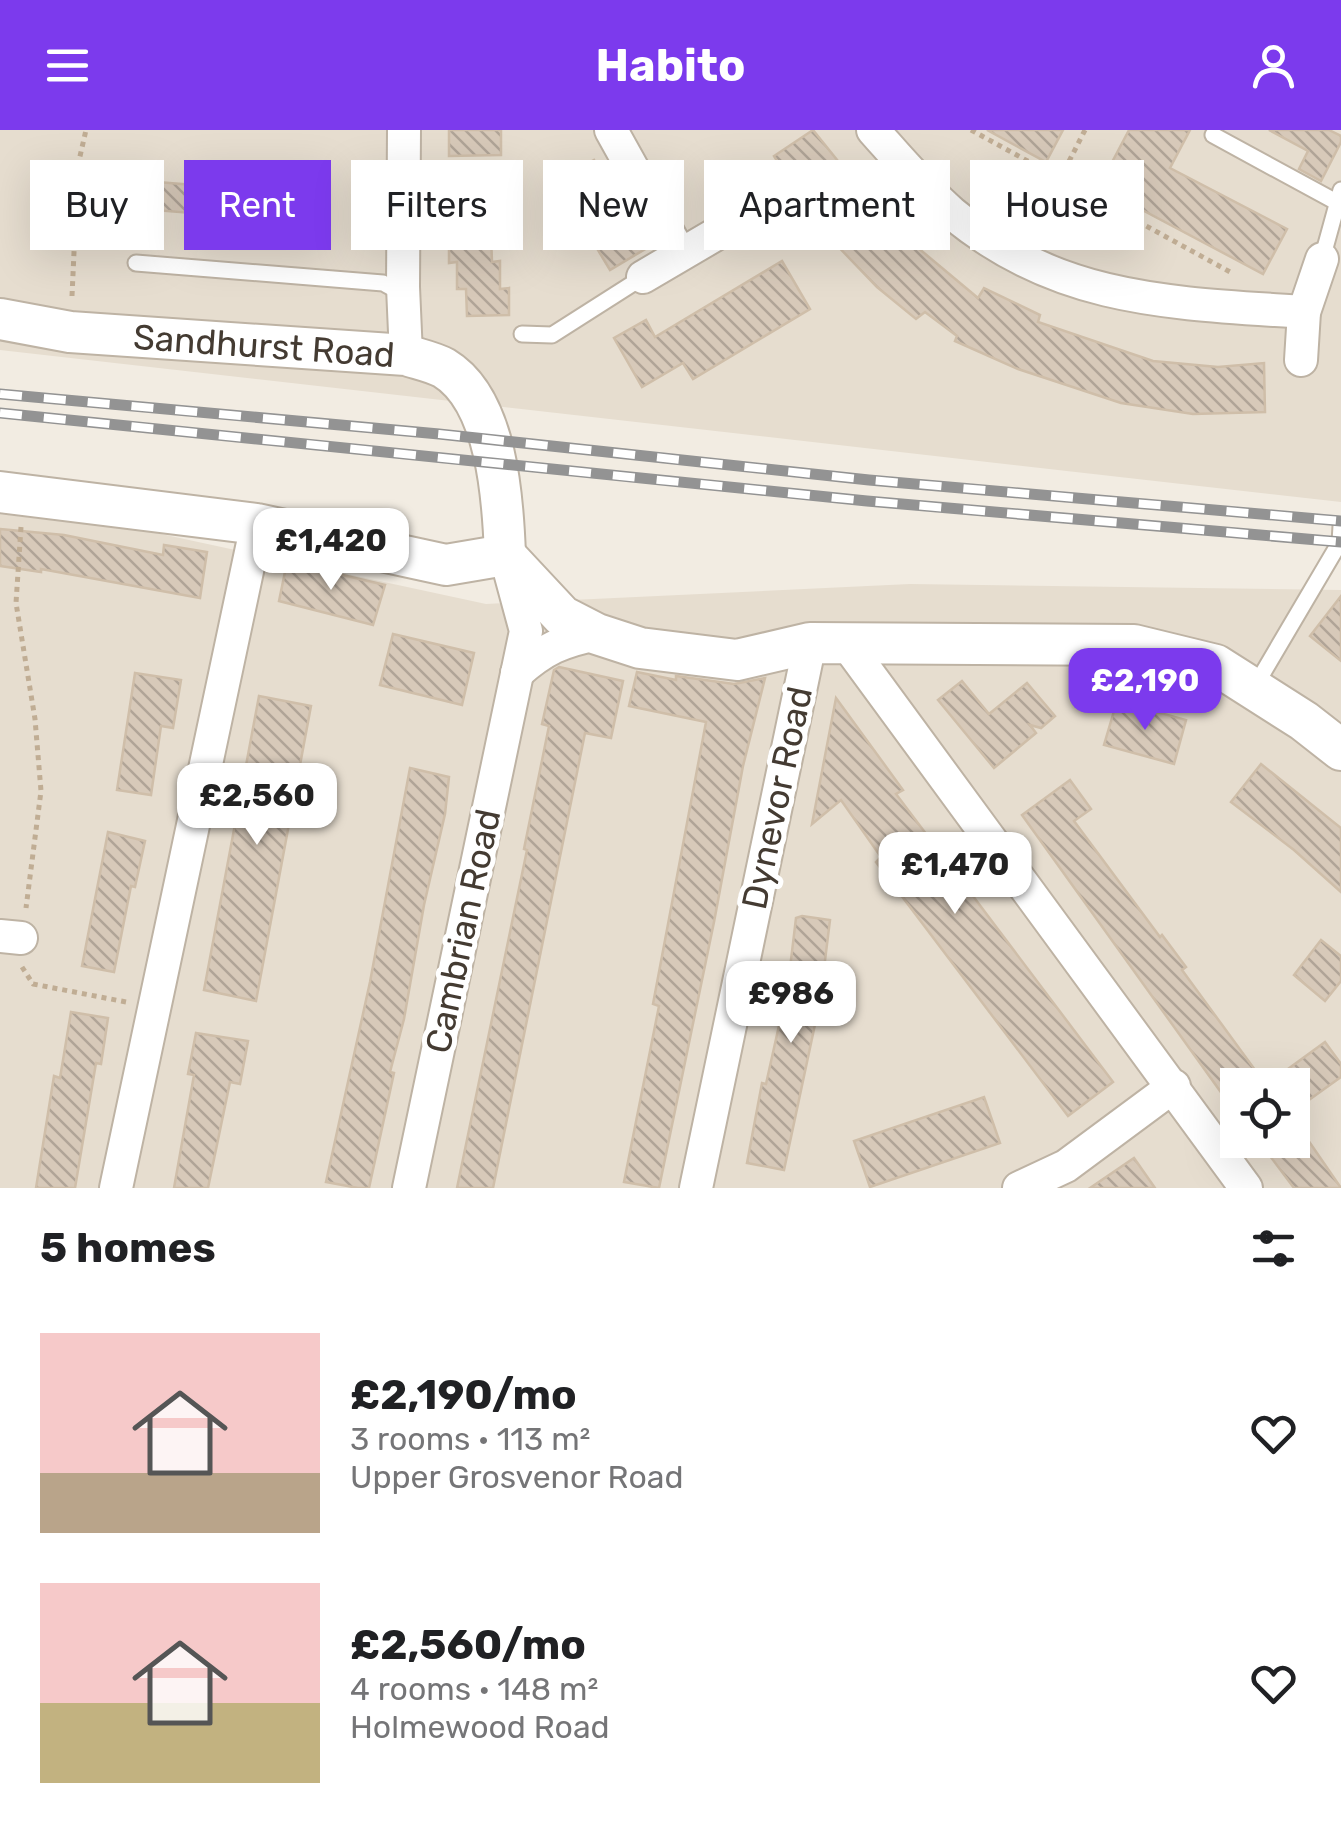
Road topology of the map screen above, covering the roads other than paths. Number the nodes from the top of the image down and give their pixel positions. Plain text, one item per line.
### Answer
1 (404, 130) edge
2 (611, 130) edge
3 (873, 130) edge
4 (1213, 136) dead end
5 (1339, 197) edge
6 (704, 240) edge
7 (680, 254) junction
8 (1322, 259) joint
9 (136, 262) dead end
10 (643, 278) joint
11 (403, 294) junction
12 (1304, 312) junction
13 (0, 319) edge
14 (522, 334) dead end
15 (406, 355) junction
16 (1301, 360) dead end
17 (11, 493) edge
18 (257, 524) junction
19 (1341, 526) edge
20 (506, 555) junction
21 (598, 634) junction
22 (828, 644) junction
23 (518, 673) junction
24 (1254, 688) junction
25 (1341, 750) edge
26 (1174, 1086) junction
27 (116, 1188) edge
28 (408, 1188) edge
29 (696, 1188) edge
30 (1019, 1188) edge
31 (1246, 1188) edge

1 - 11 street
2 - 7 street
3 - 12 street
4 - 5 lane
5 - 8 lane
6 - 7 street
7 - 10 street
8 - 12 street
9 - 11 lane
10 - 14 lane
11 - 15 street
12 - 16 street
13 - 15 street, Sandhurst Road
15 - 20 street, Sandhurst Road
17 - 18 street
18 - 20 street
18 - 27 street
19 - 24 lane
20 - 21 street
20 - 23 street, Cambrian Road
21 - 22 street
21 - 23 street
22 - 24 street
22 - 26 street
22 - 29 street, Dynevor Road
23 - 28 street, Cambrian Road
24 - 25 street
26 - 30 street
26 - 31 street

